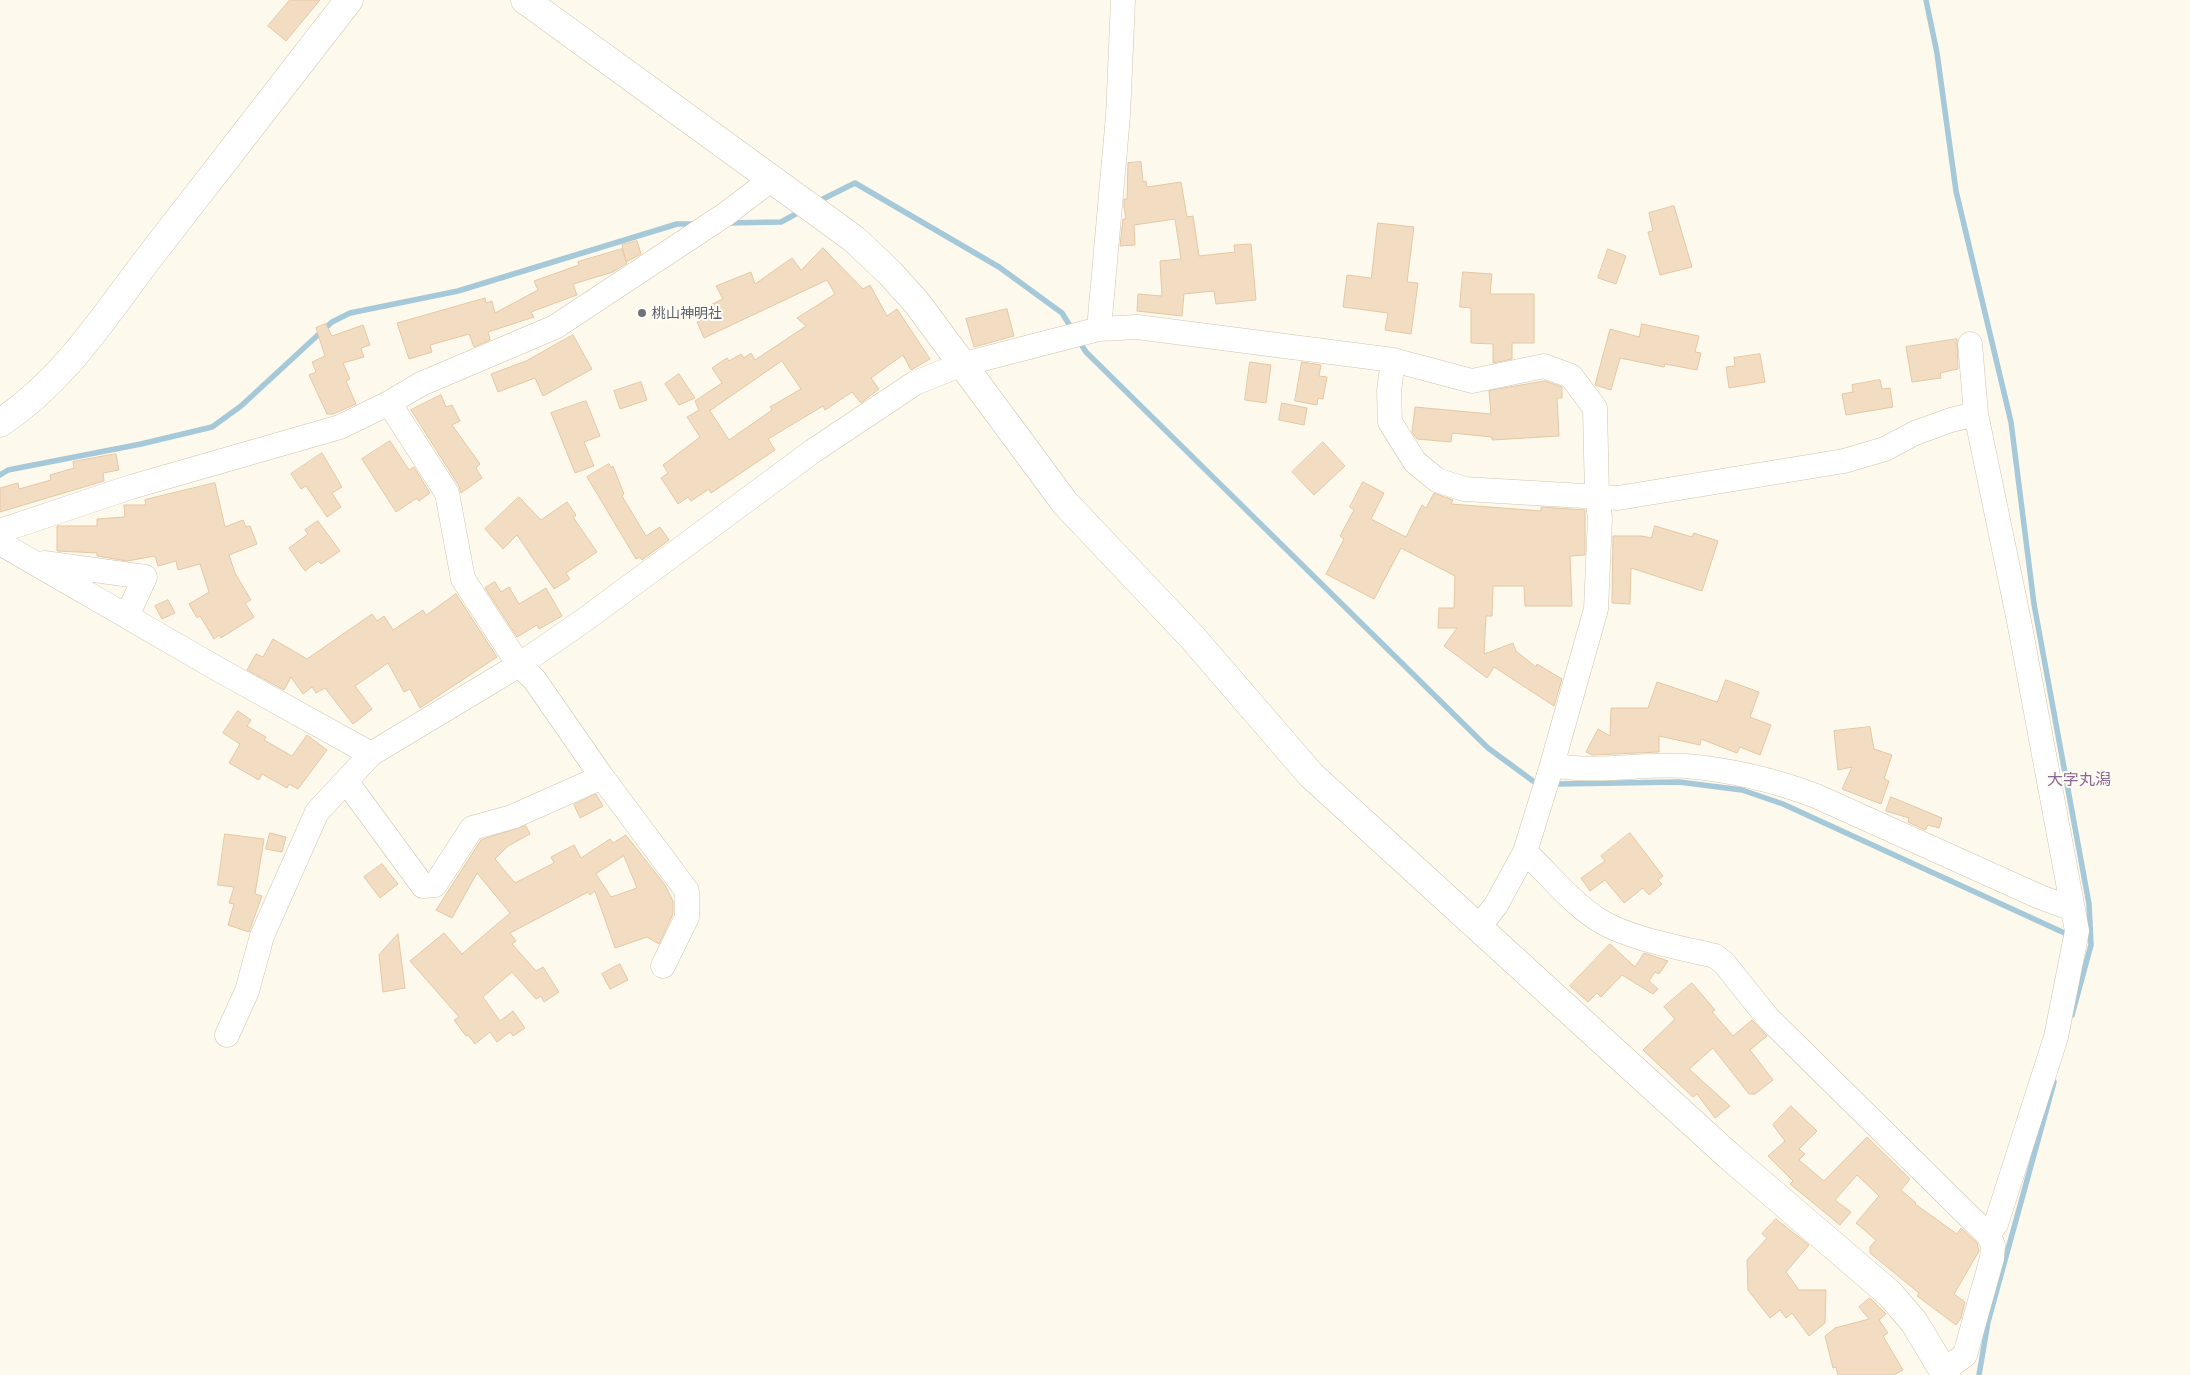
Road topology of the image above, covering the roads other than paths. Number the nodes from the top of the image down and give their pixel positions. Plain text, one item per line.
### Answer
1 (349, 0) edge
2 (525, 0) edge
3 (1123, 0) edge
4 (772, 179) junction
5 (1099, 329) junction
6 (1970, 344) dead end
7 (1393, 360) junction
8 (960, 365) junction
9 (389, 403) junction
10 (1976, 414) junction
11 (0, 423) edge
12 (1597, 496) junction
13 (0, 531) edge
14 (0, 542) edge
15 (32, 561) junction
16 (127, 616) junction
17 (519, 665) junction
18 (371, 754) junction
19 (1552, 765) junction
20 (602, 777) junction
21 (346, 781) junction
22 (1525, 852) junction
23 (2073, 909) junction
24 (1479, 927) junction
25 (662, 966) dead end
26 (227, 1035) dead end
27 (1988, 1235) junction
28 (1945, 1372) edge

1 - 11 street
2 - 4 street
3 - 5 street
4 - 8 street
4 - 9 street
5 - 7 street
5 - 8 street
6 - 10 street
7 - 12 street
7 - 12 street
8 - 17 street
8 - 24 street
9 - 13 street
9 - 17 street
10 - 12 street
10 - 23 street
12 - 19 street
14 - 15 street
15 - 16 street
15 - 16 street
16 - 18 street
17 - 18 street
17 - 20 street
18 - 21 street
19 - 22 street
19 - 23 street
20 - 21 street
20 - 25 street
21 - 26 street
22 - 24 street
22 - 27 street
23 - 27 street
24 - 28 street
27 - 28 street

